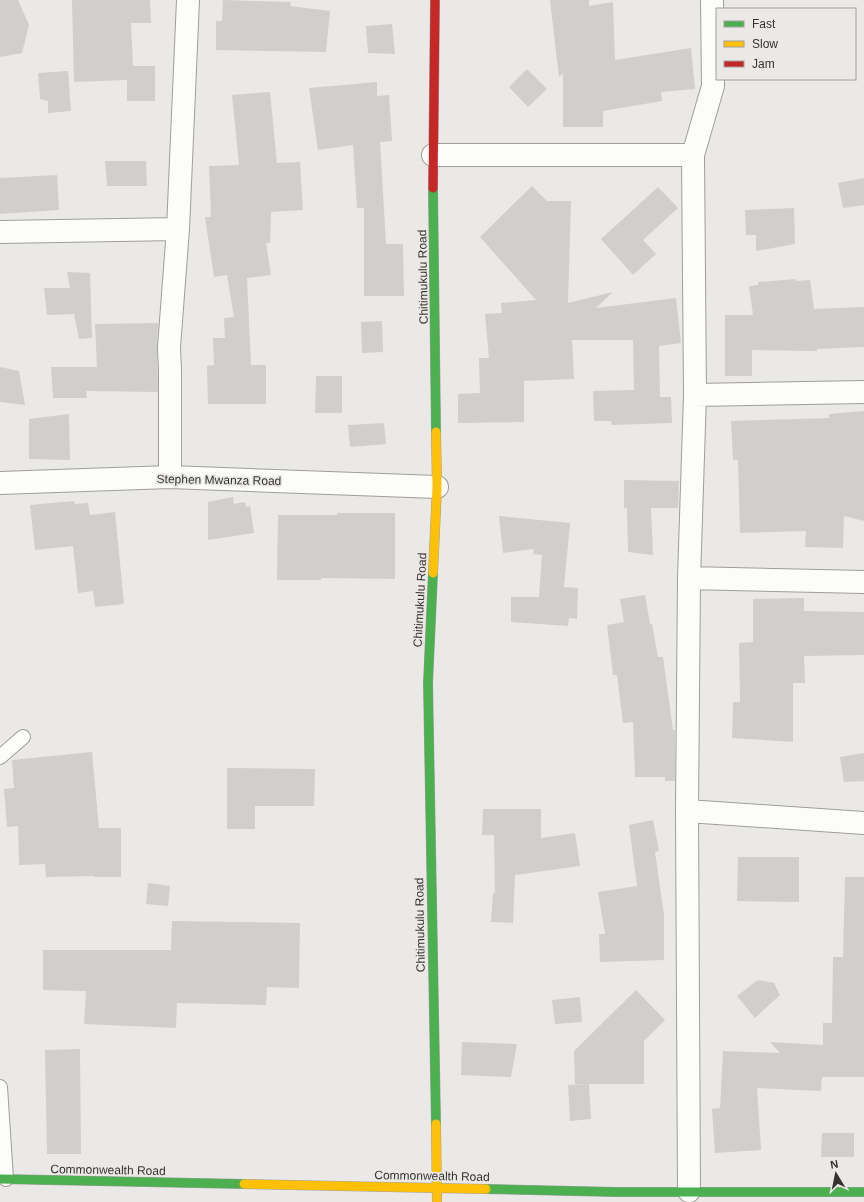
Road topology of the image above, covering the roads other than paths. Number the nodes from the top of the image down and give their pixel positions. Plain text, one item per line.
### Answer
1 (188, 0) edge
2 (435, 0) edge
3 (712, 0) edge
4 (433, 154) junction
5 (693, 155) junction
6 (178, 229) junction
7 (0, 232) edge
8 (864, 392) edge
9 (695, 395) junction
10 (170, 477) junction
11 (0, 483) edge
12 (437, 487) junction
13 (689, 578) junction
14 (864, 582) edge
15 (23, 737) dead end
16 (0, 756) edge
17 (687, 811) junction
18 (864, 823) edge
19 (0, 1087) edge
20 (3, 1179) edge
21 (437, 1187) junction
22 (689, 1191) junction
23 (864, 1192) edge
24 (437, 1202) edge

1 - 6 street
2 - 4 street, Chitimukulu Road
3 - 5 street
4 - 5 street
4 - 12 street, Chitimukulu Road
5 - 9 street
6 - 7 street
6 - 10 street
8 - 9 street
9 - 13 street
10 - 11 street, Stephen Mwanza Road
10 - 12 street, Stephen Mwanza Road
12 - 21 street, Chitimukulu Road
13 - 14 street
13 - 17 street
15 - 16 lane
17 - 18 street
17 - 22 street
19 - 20 lane
20 - 21 street, Commonwealth Road
21 - 22 street, Commonwealth Road
21 - 24 street, Chitimukulu Road
22 - 23 street, Commonwealth Road

